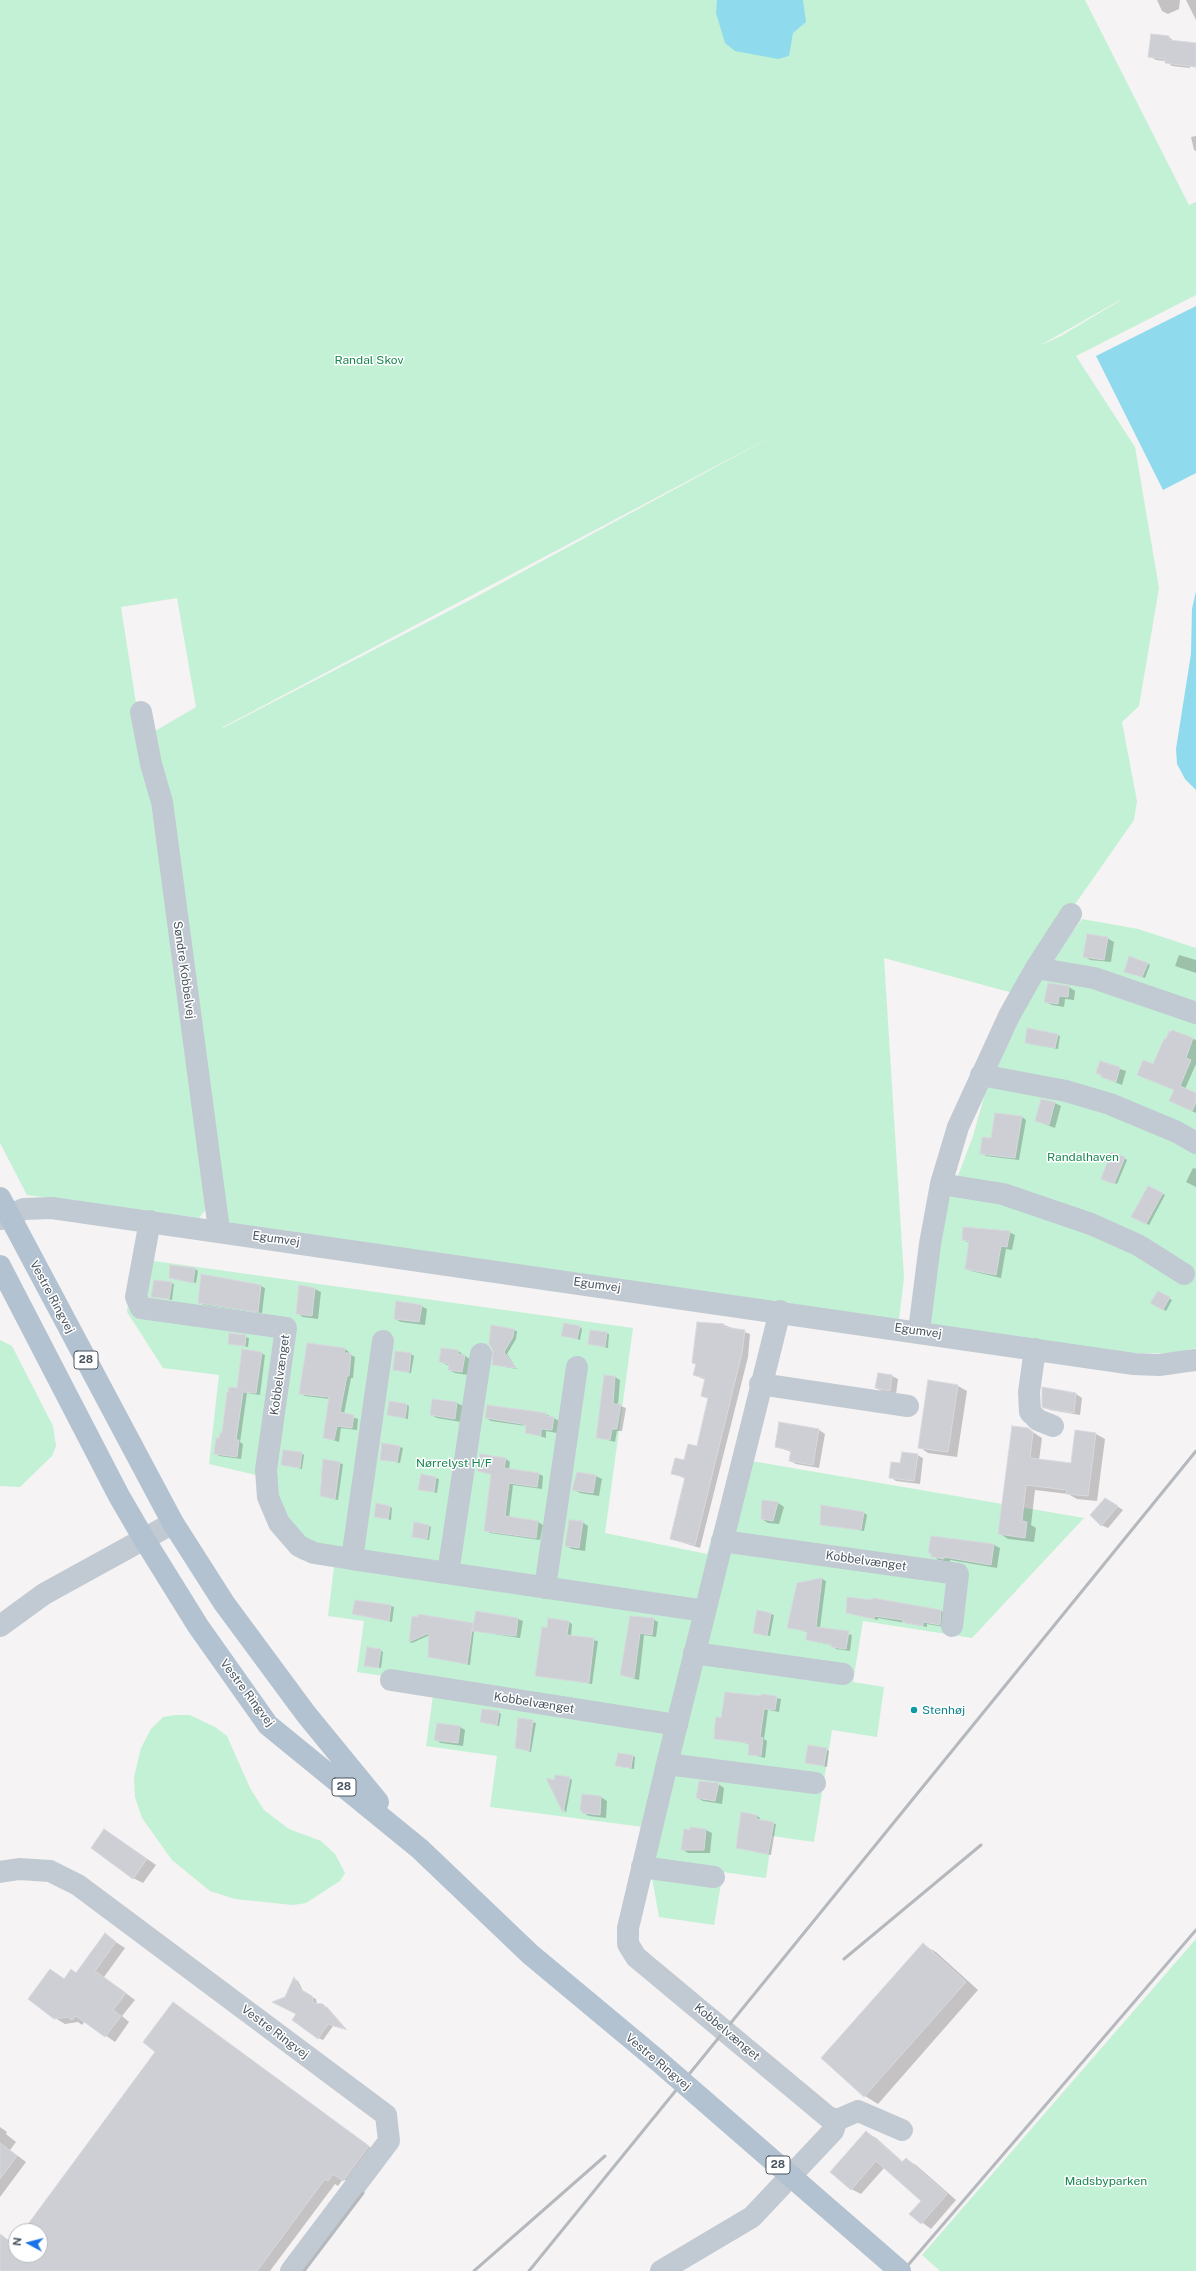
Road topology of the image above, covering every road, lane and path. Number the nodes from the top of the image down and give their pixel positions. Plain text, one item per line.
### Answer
1 (141, 712) dead end
2 (1071, 914) dead end
3 (1036, 968) junction
4 (1196, 1013) edge
5 (981, 1074) junction
6 (1196, 1143) edge
7 (941, 1184) junction
8 (3, 1210) edge
9 (150, 1221) junction
10 (219, 1230) junction
11 (0, 1266) edge
12 (1184, 1274) dead end
13 (780, 1312) junction
14 (919, 1331) junction
15 (383, 1341) dead end
16 (1035, 1349) junction
17 (481, 1354) dead end
18 (1196, 1360) edge
19 (577, 1367) dead end
20 (760, 1384) junction
21 (908, 1406) dead end
22 (1053, 1426) dead end
23 (173, 1523) junction
24 (144, 1539) junction
25 (722, 1541) junction
26 (352, 1559) junction
27 (448, 1573) junction
28 (545, 1588) junction
29 (705, 1611) junction
30 (0, 1626) edge
31 (952, 1626) dead end
32 (694, 1653) junction
33 (843, 1674) dead end
34 (391, 1680) dead end
35 (677, 1725) junction
36 (667, 1764) junction
37 (815, 1783) dead end
38 (420, 1850) junction
39 (642, 1867) junction
40 (0, 1872) edge
41 (714, 1877) dead end
42 (838, 2120) junction
43 (902, 2130) dead end
44 (291, 2271) edge
45 (661, 2271) edge
46 (900, 2271) edge

1 - 10 street, Søndre Kobbelvej
2 - 3 street
3 - 4 street
3 - 5 street
5 - 6 street
5 - 7 street
7 - 12 street
7 - 14 street
8 - 9 street, Egumvej
8 - 23 main road, Vestre Ringvej / 28
9 - 10 street, Egumvej
9 - 26 street, Kobbelvænget
10 - 13 street, Egumvej
11 - 24 main road, Vestre Ringvej / 28
13 - 14 street, Egumvej
13 - 20 street, Kobbelvænget
14 - 16 street, Egumvej
15 - 26 street
16 - 18 street, Egumvej
16 - 22 street
17 - 27 street
19 - 28 street
20 - 21 street
20 - 25 street, Kobbelvænget
23 - 24 street
23 - 38 main road, Vestre Ringvej / 28
24 - 30 street
24 - 38 main road, Vestre Ringvej / 28
25 - 29 street, Kobbelvænget
25 - 31 street, Kobbelvænget
26 - 27 street, Kobbelvænget
27 - 28 street, Kobbelvænget
28 - 29 street, Kobbelvænget
29 - 32 street, Kobbelvænget
32 - 33 street
32 - 35 street, Kobbelvænget
34 - 35 street, Kobbelvænget
35 - 36 street, Kobbelvænget
36 - 37 street
36 - 39 street, Kobbelvænget
38 - 46 main road, Vestre Ringvej / 28, bridge
39 - 41 street
39 - 42 street, Kobbelvænget
40 - 44 street, Vestre Ringvej
42 - 43 street
42 - 45 street

